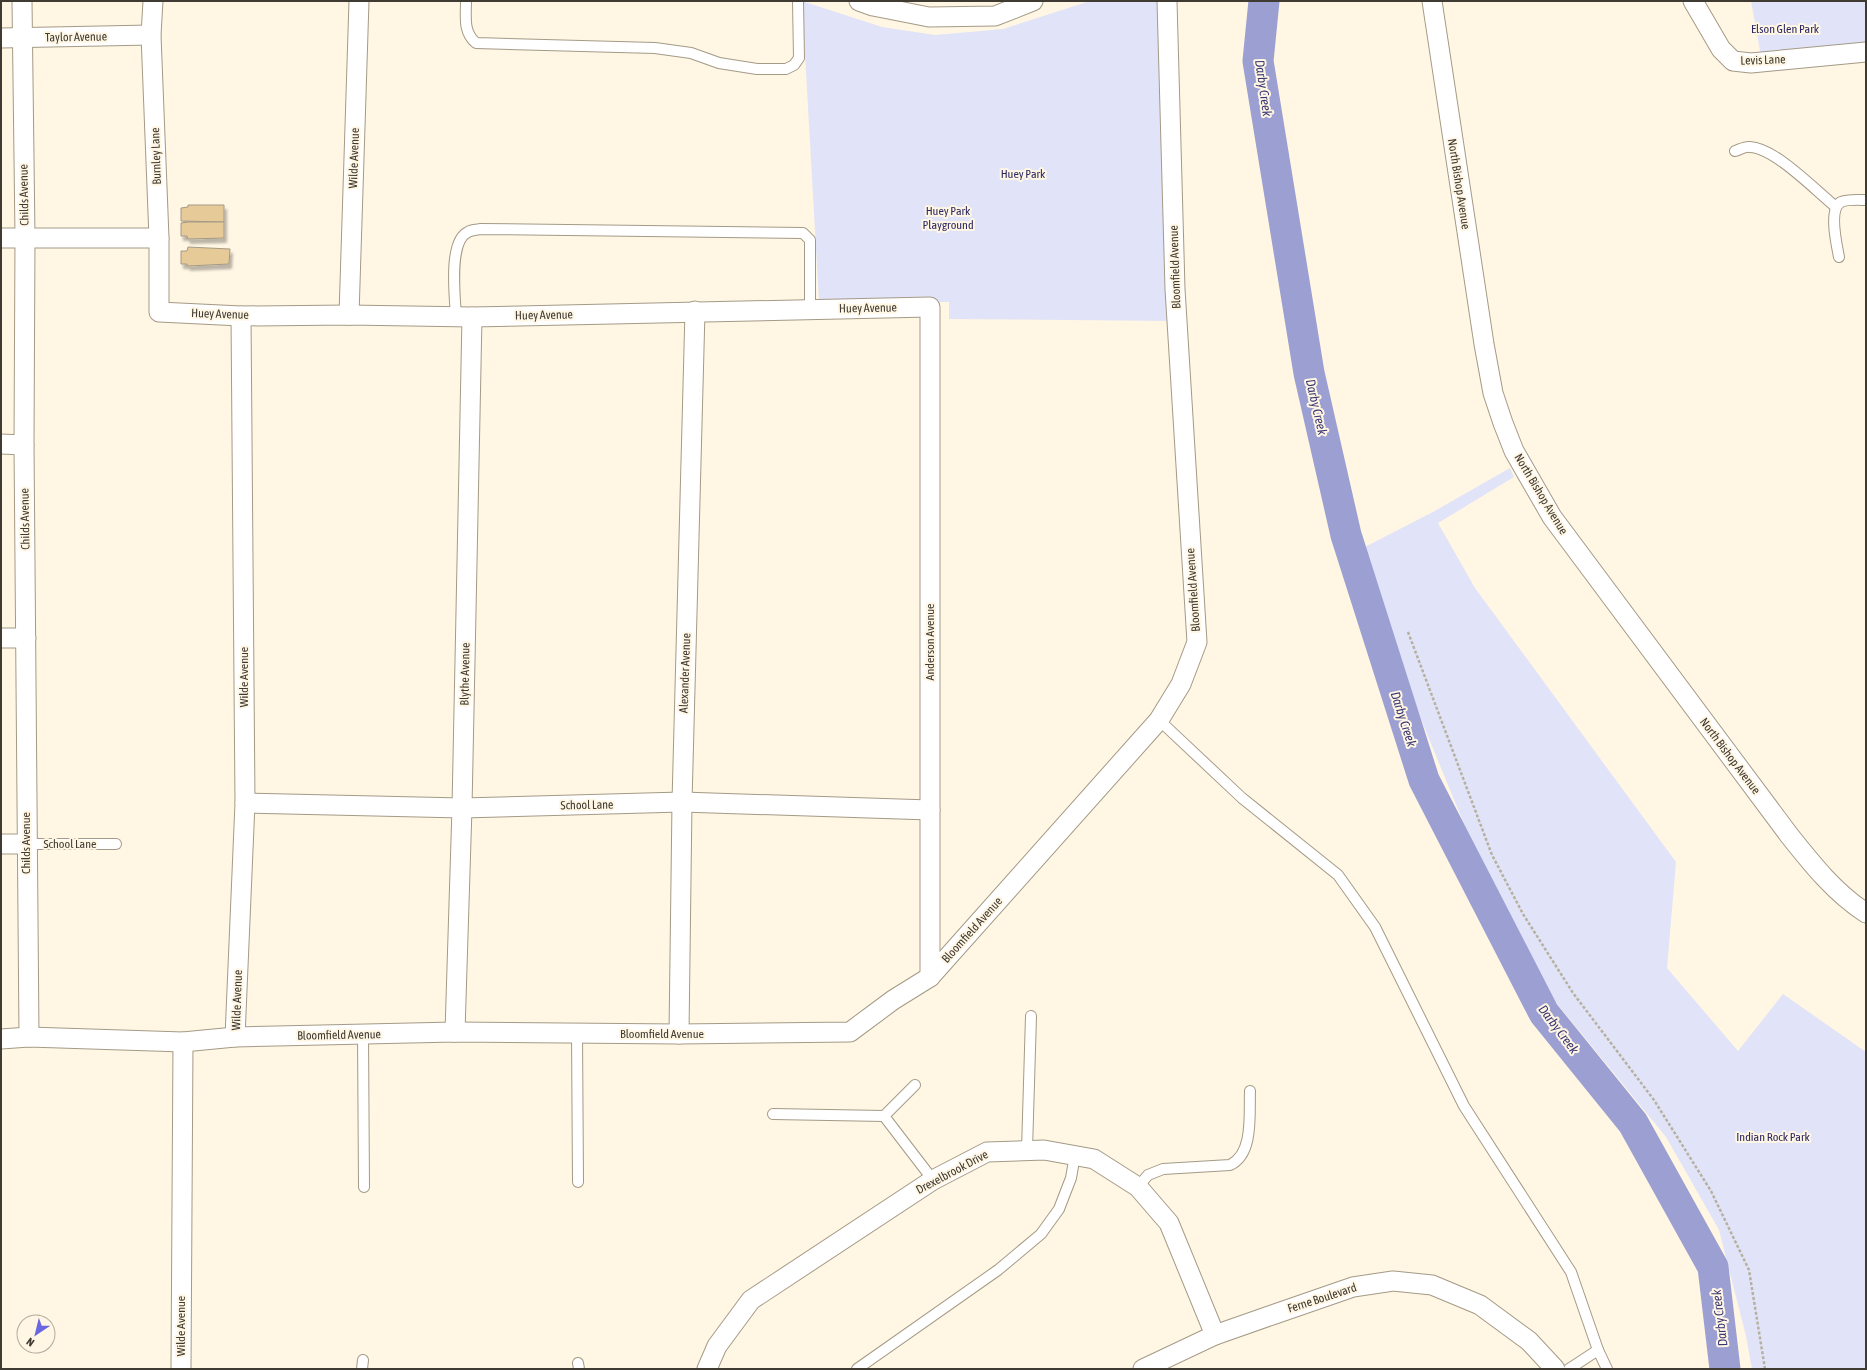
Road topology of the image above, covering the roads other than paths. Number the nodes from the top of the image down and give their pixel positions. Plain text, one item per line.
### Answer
1 (22, 1) edge
2 (152, 1) edge
3 (358, 1) edge
4 (466, 1) edge
5 (798, 1) edge
6 (859, 1) edge
7 (1033, 1) edge
8 (1167, 1) edge
9 (1432, 1) edge
10 (1693, 1) edge
11 (150, 35) junction
12 (1, 38) edge
13 (22, 38) junction
14 (1866, 52) edge
15 (1735, 151) dead end
16 (1866, 200) edge
17 (1836, 207) junction
18 (1, 238) edge
19 (25, 238) junction
20 (159, 238) junction
21 (1838, 257) dead end
22 (930, 307) joint
23 (810, 309) junction
24 (695, 311) junction
25 (159, 312) joint
26 (349, 315) junction
27 (240, 316) junction
28 (464, 316) junction
29 (1, 444) edge
30 (24, 445) junction
31 (1, 638) edge
32 (26, 638) junction
33 (1159, 720) junction
34 (682, 802) junction
35 (245, 803) junction
36 (462, 808) junction
37 (930, 810) junction
38 (1, 844) edge
39 (26, 844) junction
40 (116, 844) dead end
41 (1866, 913) edge
42 (930, 977) junction
43 (1031, 1016) dead end
44 (455, 1032) junction
45 (577, 1033) junction
46 (364, 1034) junction
47 (679, 1034) junction
48 (235, 1037) junction
49 (29, 1038) junction
50 (1, 1039) edge
51 (183, 1042) junction
52 (914, 1086) dead end
53 (1250, 1091) dead end
54 (773, 1114) dead end
55 (884, 1116) junction
56 (1027, 1150) junction
57 (1075, 1155) junction
58 (933, 1180) junction
59 (578, 1182) dead end
60 (364, 1187) dead end
61 (1138, 1187) junction
62 (1215, 1335) junction
63 (1598, 1350) junction
64 (181, 1369) edge
65 (708, 1369) edge
66 (857, 1369) edge
67 (1143, 1369) edge
68 (1555, 1369) edge
69 (1569, 1369) edge
70 (1607, 1369) edge

1 - 13 street, Childs Avenue
2 - 11 street, Burnley Lane
3 - 26 street, Wilde Avenue
4 - 5 lane
6 - 7 street
8 - 33 street, Bloomfield Avenue
9 - 41 street, North Bishop Avenue
10 - 14 street, Levis Lane
11 - 13 street, Taylor Avenue
11 - 20 street, Burnley Lane
12 - 13 street, Taylor Avenue
13 - 19 street, Childs Avenue
15 - 17 lane
16 - 17 lane
17 - 21 lane
18 - 19 street
19 - 20 street
19 - 30 street, Childs Avenue
20 - 25 street, Burnley Lane
22 - 23 street, Huey Avenue
22 - 37 street, Anderson Avenue
23 - 24 street, Huey Avenue
23 - 28 lane
24 - 28 street, Huey Avenue
24 - 34 street, Alexander Avenue
25 - 27 street, Huey Avenue
26 - 27 street, Huey Avenue
26 - 28 street, Huey Avenue
27 - 35 street, Wilde Avenue
28 - 36 street, Blythe Avenue
29 - 30 street
30 - 32 street, Childs Avenue
31 - 32 street
32 - 39 street, Childs Avenue
33 - 42 street, Bloomfield Avenue
33 - 63 lane
34 - 36 street, School Lane
34 - 37 street, School Lane
34 - 47 street, Alexander Avenue
35 - 36 street, School Lane
35 - 48 street, Wilde Avenue
36 - 44 street, Blythe Avenue
37 - 42 street, Anderson Avenue
38 - 39 street, School Lane
39 - 40 lane, School Lane
39 - 49 street, Childs Avenue
42 - 47 street, Bloomfield Avenue
43 - 56 lane
44 - 45 street, Bloomfield Avenue
44 - 46 street, Bloomfield Avenue
45 - 47 street, Bloomfield Avenue
45 - 59 lane
46 - 48 street, Bloomfield Avenue
46 - 60 lane
48 - 51 street, Bloomfield Avenue
49 - 50 street, Bloomfield Avenue
49 - 51 street, Bloomfield Avenue
51 - 64 street, Wilde Avenue
52 - 55 lane
53 - 61 lane
54 - 55 lane
55 - 58 lane
56 - 57 street, Drexelbrook Drive
56 - 58 street, Drexelbrook Drive
57 - 61 street, Drexelbrook Drive
57 - 66 lane
58 - 65 street, Drexelbrook Drive
61 - 62 street, Drexelbrook Drive
62 - 67 street, Ferne Boulevard
62 - 68 street, Ferne Boulevard
63 - 69 lane
63 - 70 lane

